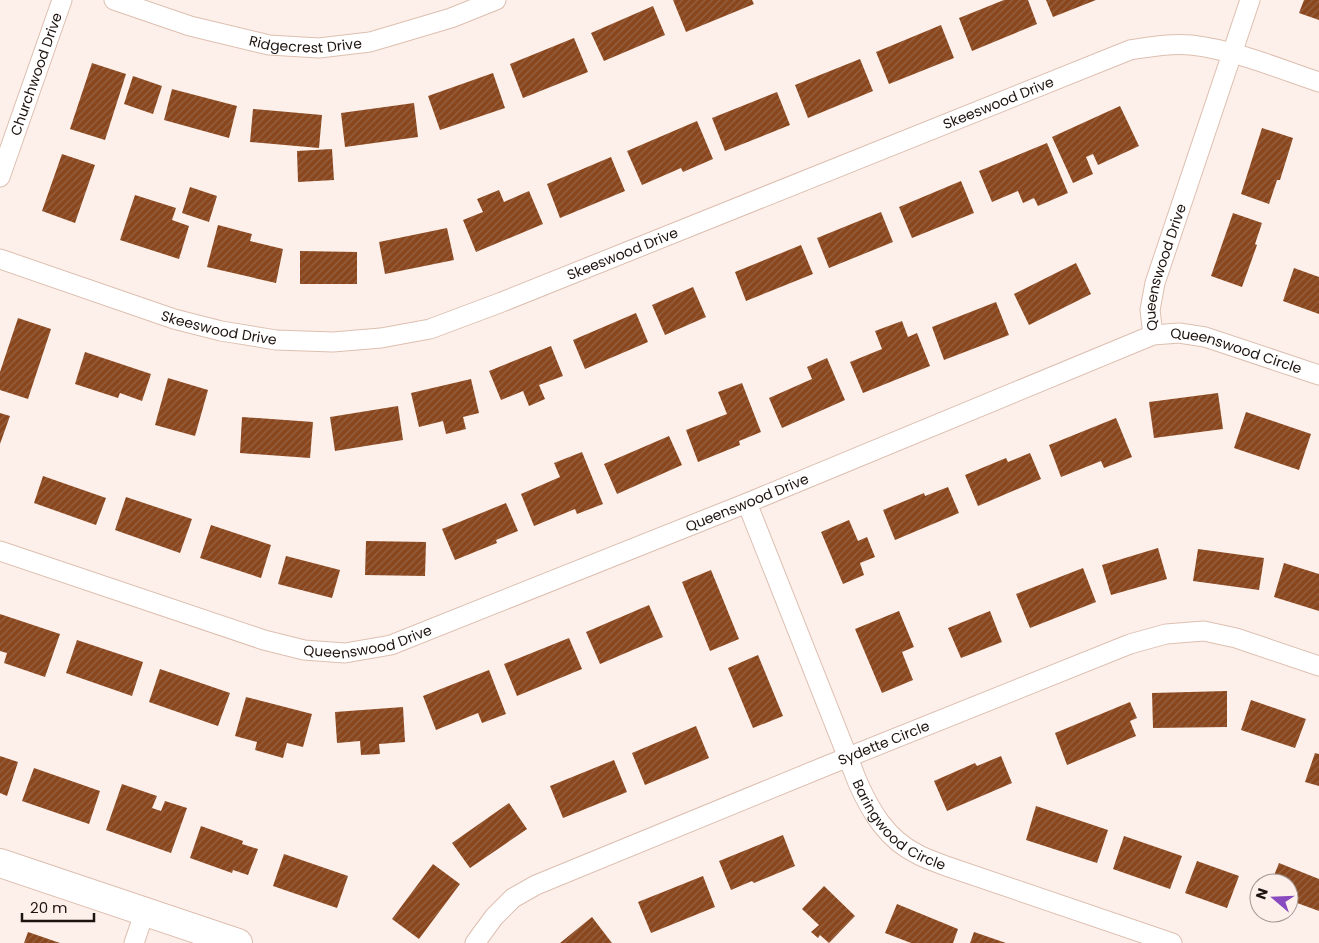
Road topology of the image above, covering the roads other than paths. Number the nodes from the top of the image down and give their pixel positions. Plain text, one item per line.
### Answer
1 (62, 0) edge
2 (114, 0) edge
3 (496, 0) edge
4 (1250, 0) edge
5 (1232, 53) junction
6 (1319, 82) edge
7 (0, 177) edge
8 (0, 259) edge
9 (1152, 335) junction
10 (1319, 375) edge
11 (747, 503) junction
12 (0, 551) edge
13 (1319, 666) edge
14 (848, 757) junction
15 (0, 863) edge
16 (145, 912) junction
17 (134, 943) edge
18 (238, 943) edge
19 (475, 943) edge
20 (1172, 943) edge

1 - 7 street, Churchwood Drive
2 - 3 street, Ridgecrest Drive
4 - 5 street, Queenswood Drive
5 - 6 street, Skeeswood Drive
5 - 8 street, Skeeswood Drive
5 - 9 street, Queenswood Drive
9 - 10 street, Queenswood Circle
9 - 11 street, Queenswood Drive
11 - 12 street, Queenswood Drive
11 - 14 street, Baringwood Circle
13 - 14 street, Sydette Circle
14 - 19 street, Sydette Circle
14 - 20 street, Baringwood Circle
15 - 16 street
16 - 17 street
16 - 18 street

